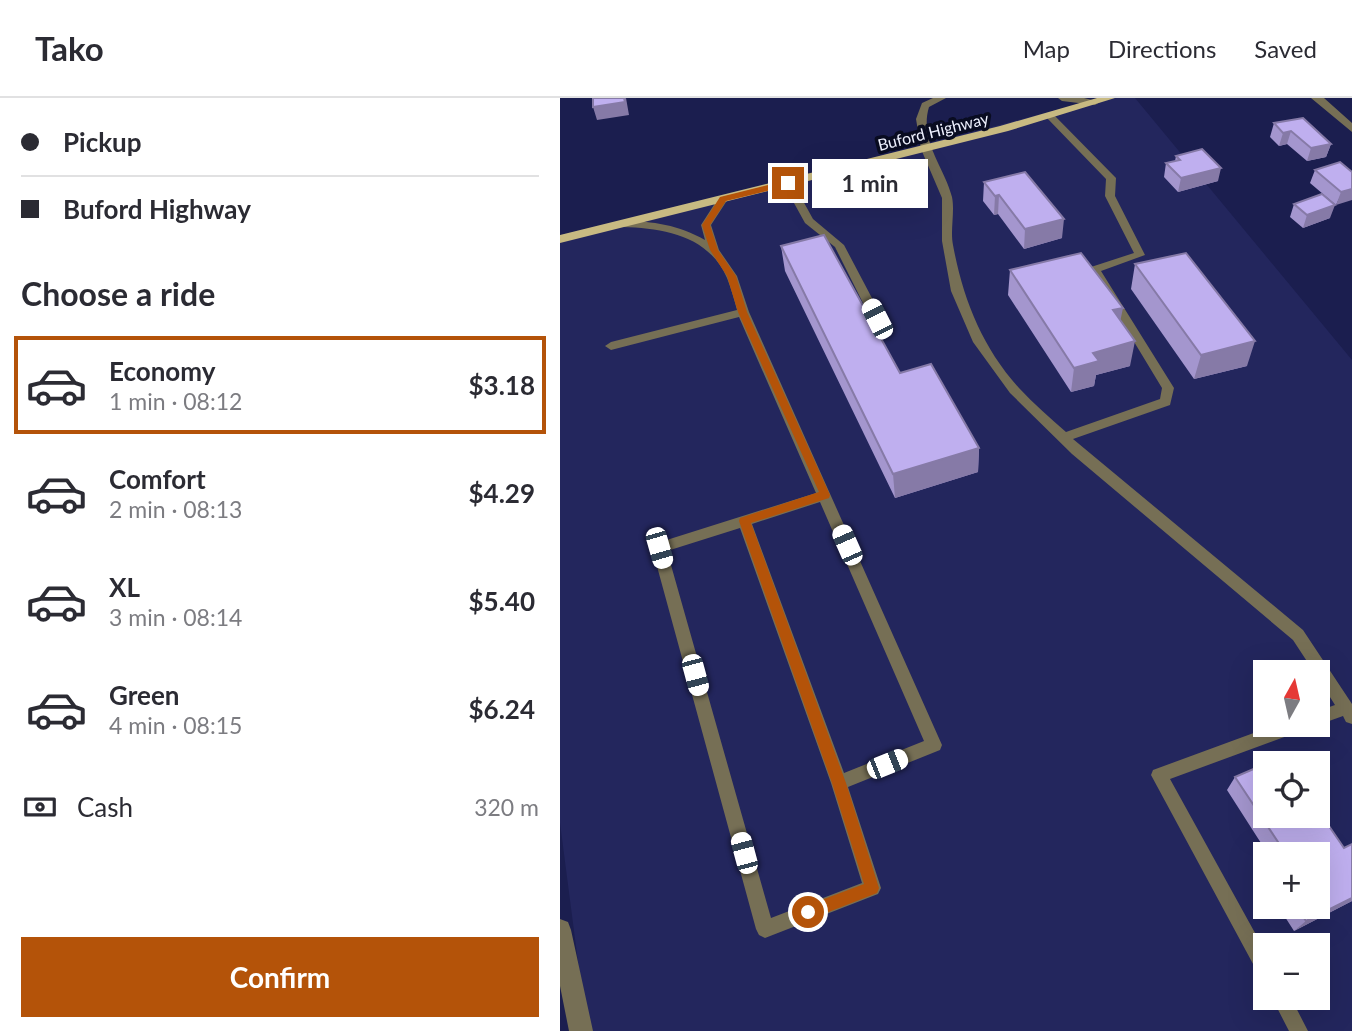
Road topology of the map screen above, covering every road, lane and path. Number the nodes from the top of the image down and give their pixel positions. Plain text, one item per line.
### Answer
1 (941, 98) edge
2 (1062, 98) edge
3 (1109, 98) edge
4 (1317, 98) edge
5 (1096, 102) junction
6 (1050, 116) junction
7 (1352, 129) edge
8 (926, 149) junction
9 (788, 183) junction
10 (723, 199) junction
11 (624, 224) junction
12 (560, 239) edge
13 (714, 250) junction
14 (743, 312) junction
15 (877, 319) dead end
16 (611, 346) dead end
17 (1063, 438) junction
18 (825, 495) junction
19 (744, 521) junction
20 (1349, 712) edge
21 (1330, 716) edge
22 (1264, 737) edge
23 (839, 783) junction
24 (560, 930) edge
25 (1253, 947) edge
26 (1288, 1010) edge
27 (581, 1031) edge
28 (1299, 1031) edge

1 - 8 lane
2 - 5 lane
3 - 5 main road, Buford Highway
4 - 7 street
5 - 6 main road, Buford Highway
6 - 8 main road, Buford Highway
6 - 17 lane
8 - 9 main road, Buford Highway
8 - 17 lane
9 - 10 main road, Buford Highway
9 - 15 lane
10 - 11 main road, Buford Highway
10 - 13 lane
11 - 12 main road, Buford Highway
11 - 13 lane
13 - 14 lane
14 - 16 lane
14 - 18 lane
17 - 20 lane
18 - 19 lane
18 - 23 lane
19 - 23 lane
19 - 23 lane
20 - 21 lane
22 - 25 lane
24 - 27 street
26 - 28 lane

